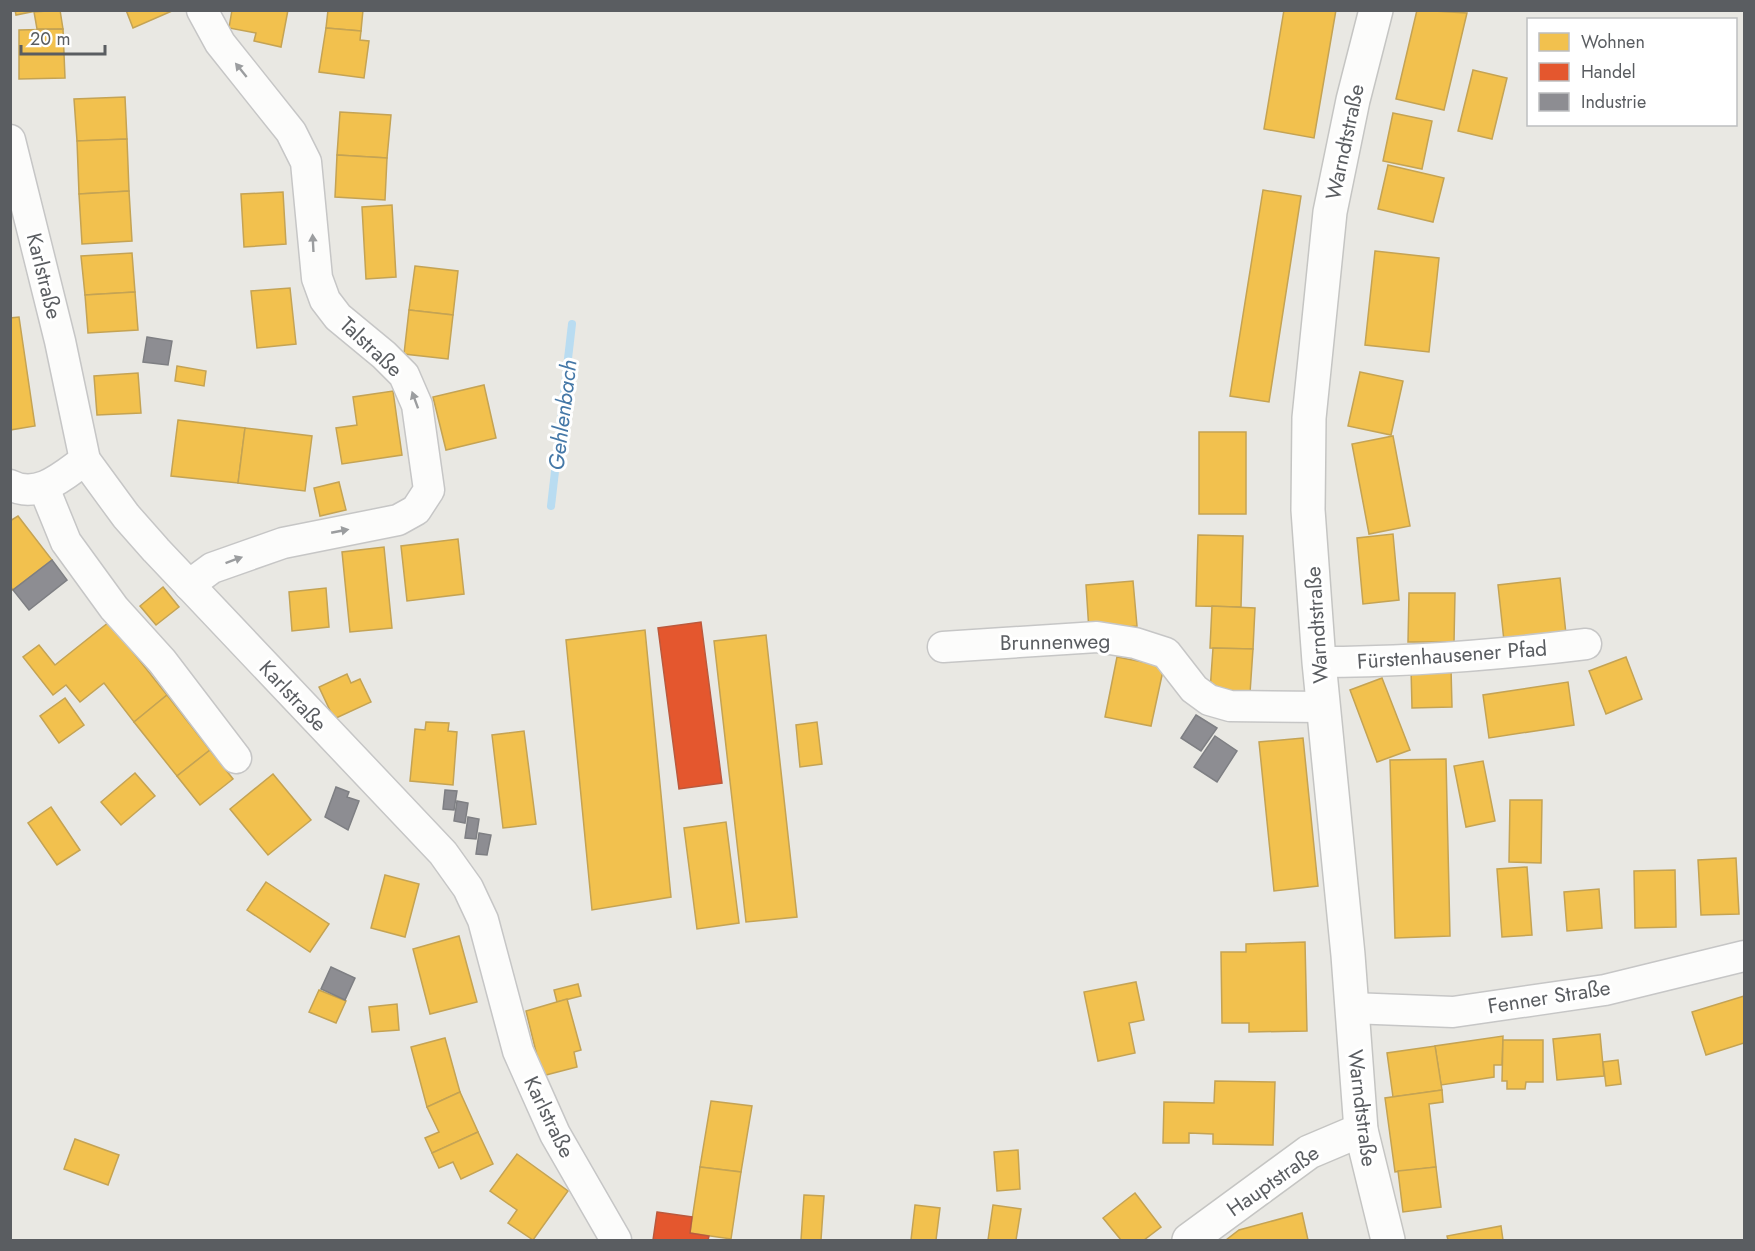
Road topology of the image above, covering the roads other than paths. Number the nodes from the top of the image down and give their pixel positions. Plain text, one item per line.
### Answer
1 (202, 10) edge
2 (1376, 10) edge
3 (10, 140) edge
4 (85, 460) junction
5 (10, 485) edge
6 (44, 488) junction
7 (189, 585) junction
8 (1586, 644) dead end
9 (943, 647) dead end
10 (1319, 662) junction
11 (1323, 707) junction
12 (236, 758) dead end
13 (1744, 956) edge
14 (1351, 1008) junction
15 (1361, 1130) junction
16 (616, 1240) edge
17 (1189, 1240) edge
18 (1388, 1240) edge

7 -> 1 street, Talstraße
2 - 10 main road, Warndtstraße
3 - 4 street, Karlstraße
4 - 6 street
4 - 7 street, Karlstraße
5 - 6 street
6 - 12 street
7 - 16 street, Karlstraße
8 - 10 street, Fürstenhausener Pfad
9 - 11 street, Brunnenweg
10 - 11 main road, Warndtstraße
11 - 14 main road, Warndtstraße
13 - 14 street, Fenner Straße
14 - 15 main road, Warndtstraße
15 - 17 main road, Hauptstraße
15 - 18 main road, Warndtstraße

